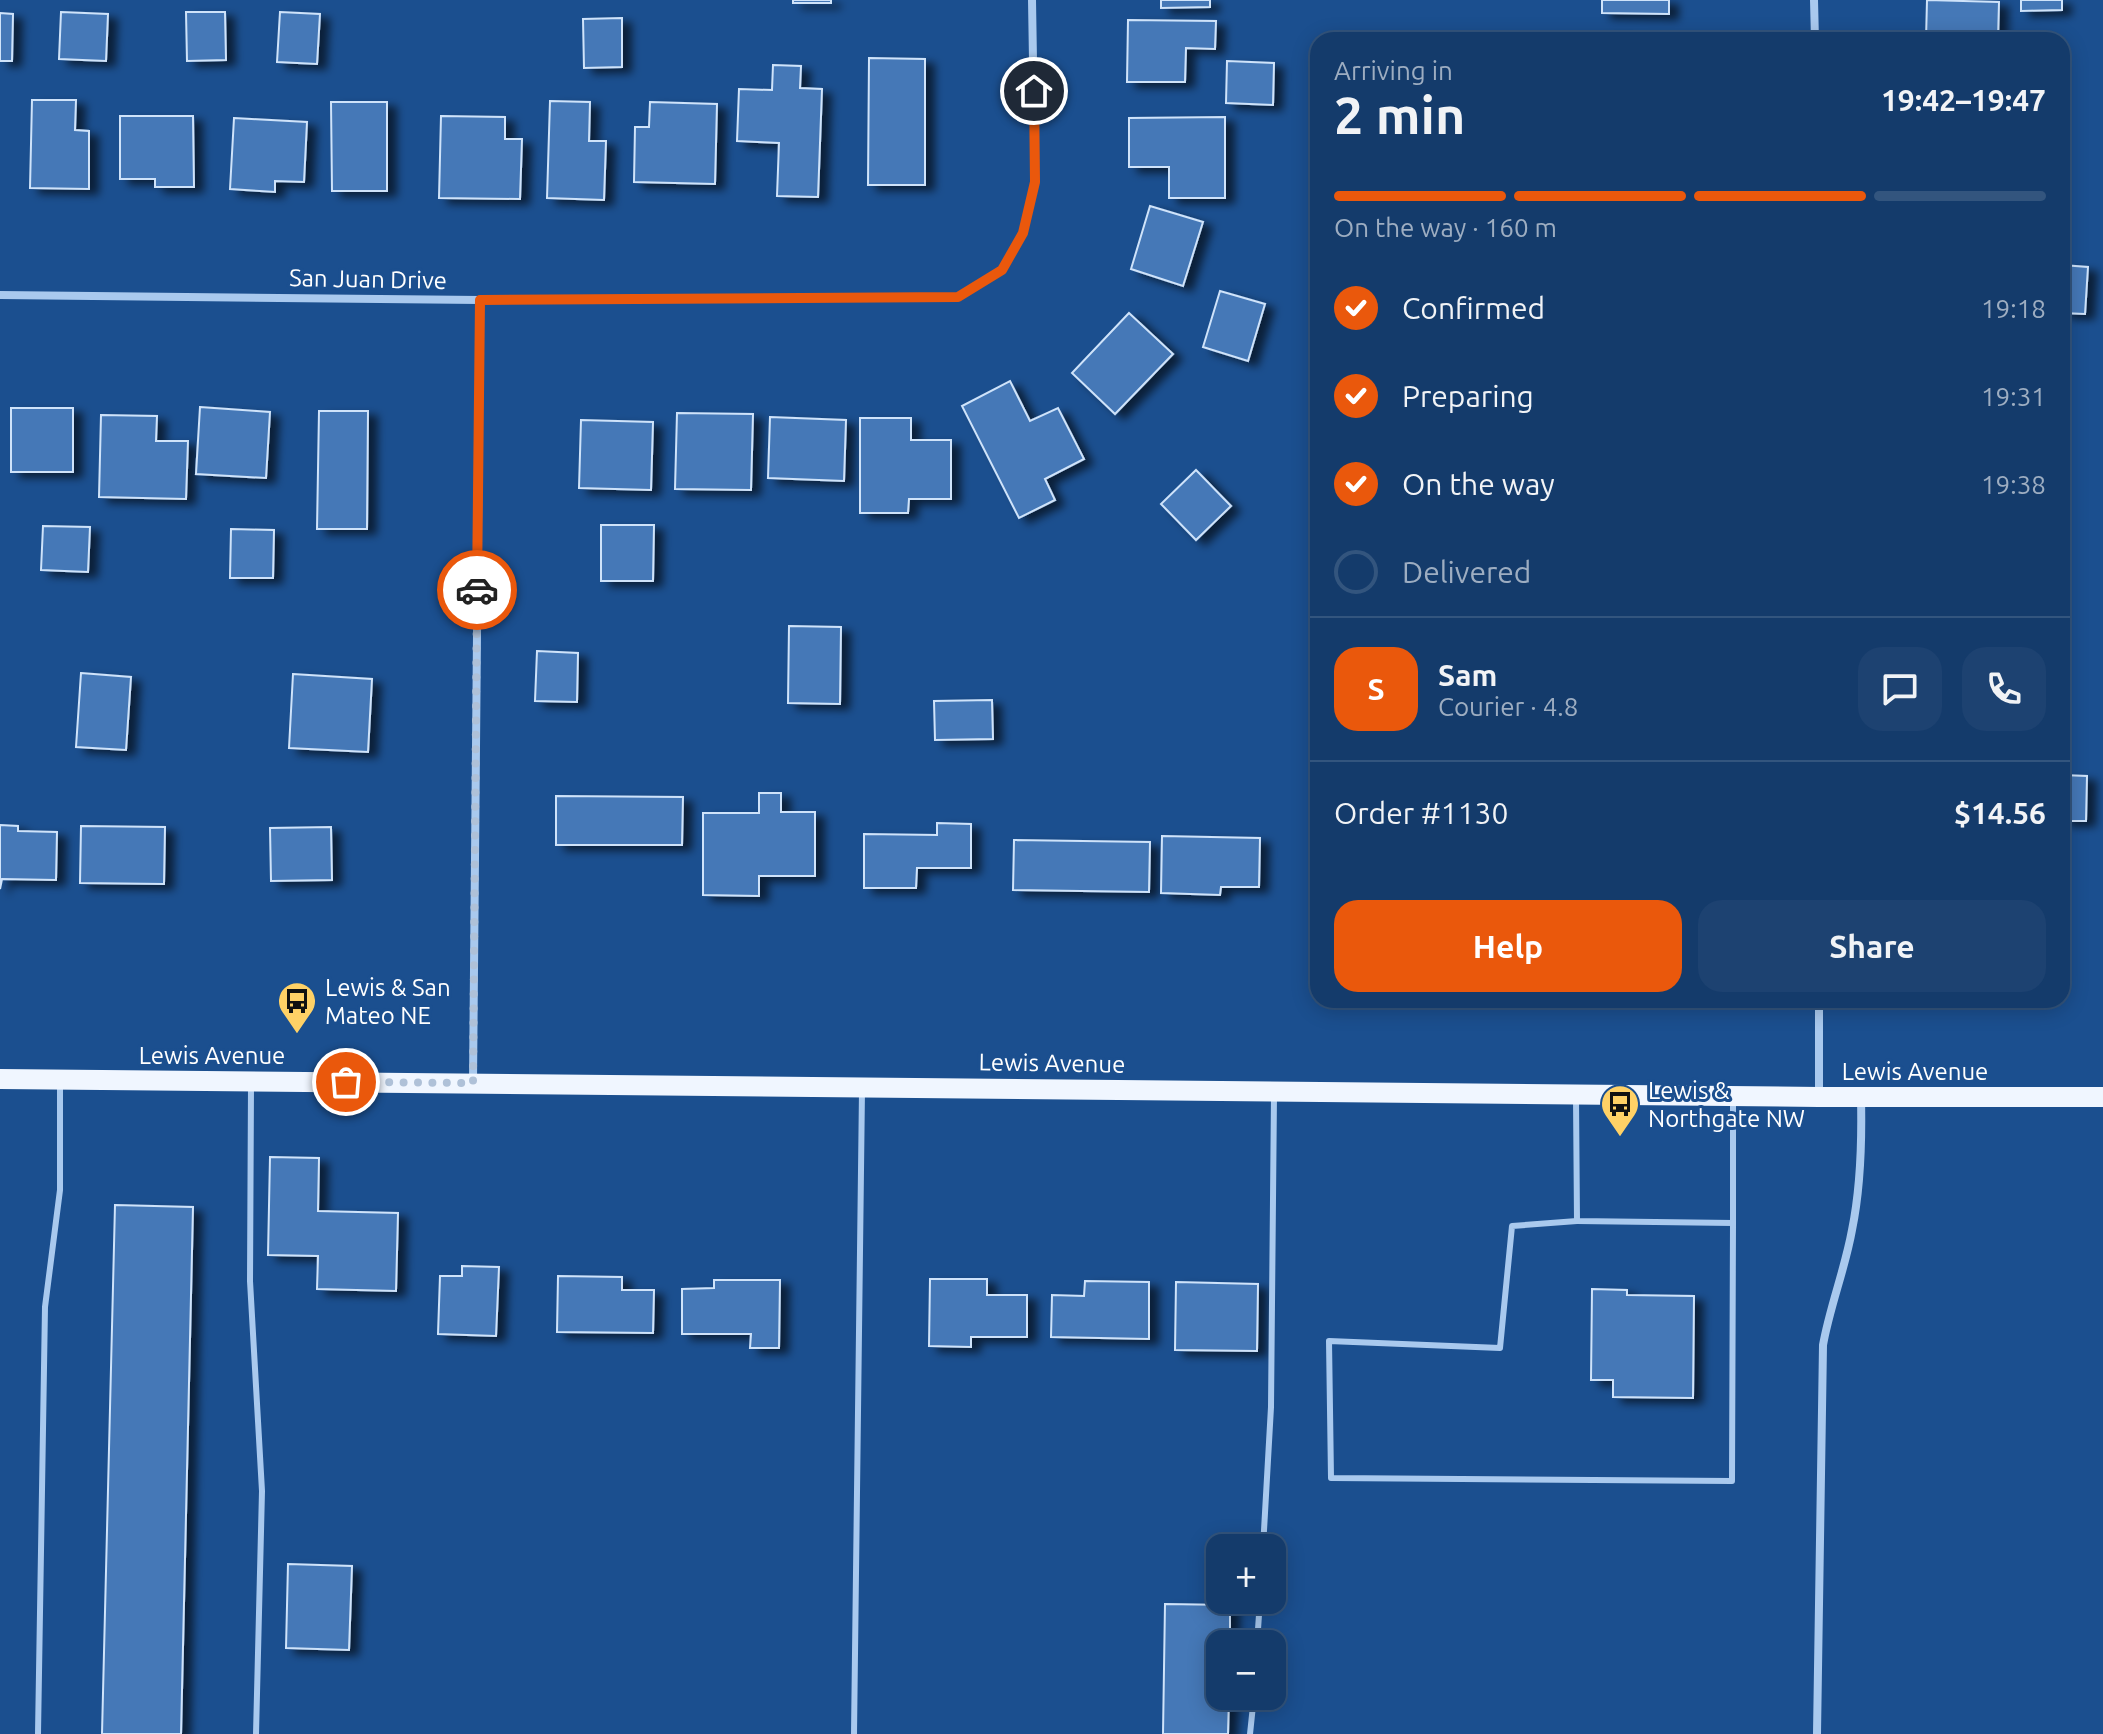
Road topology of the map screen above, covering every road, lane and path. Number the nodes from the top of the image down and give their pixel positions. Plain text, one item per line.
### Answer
1 (1032, 0) edge
2 (1814, 0) edge
3 (1815, 32) edge
4 (0, 295) edge
5 (480, 300) junction
6 (1819, 1008) edge
7 (0, 1079) edge
8 (60, 1080) junction
9 (251, 1081) junction
10 (473, 1083) junction
11 (862, 1087) junction
12 (1274, 1091) junction
13 (1576, 1095) junction
14 (1733, 1096) junction
15 (1819, 1097) junction
16 (1861, 1097) junction
17 (2103, 1097) edge
18 (1577, 1221) junction
19 (1733, 1223) junction
20 (1264, 1534) edge
21 (1253, 1710) edge
22 (38, 1734) edge
23 (256, 1734) edge
24 (854, 1734) edge
25 (1250, 1734) edge
26 (1817, 1734) edge

1 - 5 street, San Juan Drive
2 - 3 street
4 - 5 street, San Juan Drive
5 - 10 street
6 - 15 street
7 - 8 main road, Lewis Avenue
8 - 9 main road, Lewis Avenue
8 - 22 lane
9 - 10 main road, Lewis Avenue
9 - 23 lane
10 - 11 main road, Lewis Avenue
11 - 12 main road, Lewis Avenue
11 - 24 lane
12 - 13 main road, Lewis Avenue
12 - 20 lane
13 - 14 main road, Lewis Avenue
13 - 18 lane
14 - 15 main road, Lewis Avenue
14 - 19 lane
15 - 16 main road, Lewis Avenue
16 - 17 main road, Lewis Avenue
16 - 26 street
18 - 19 lane
18 - 19 lane
21 - 25 lane

